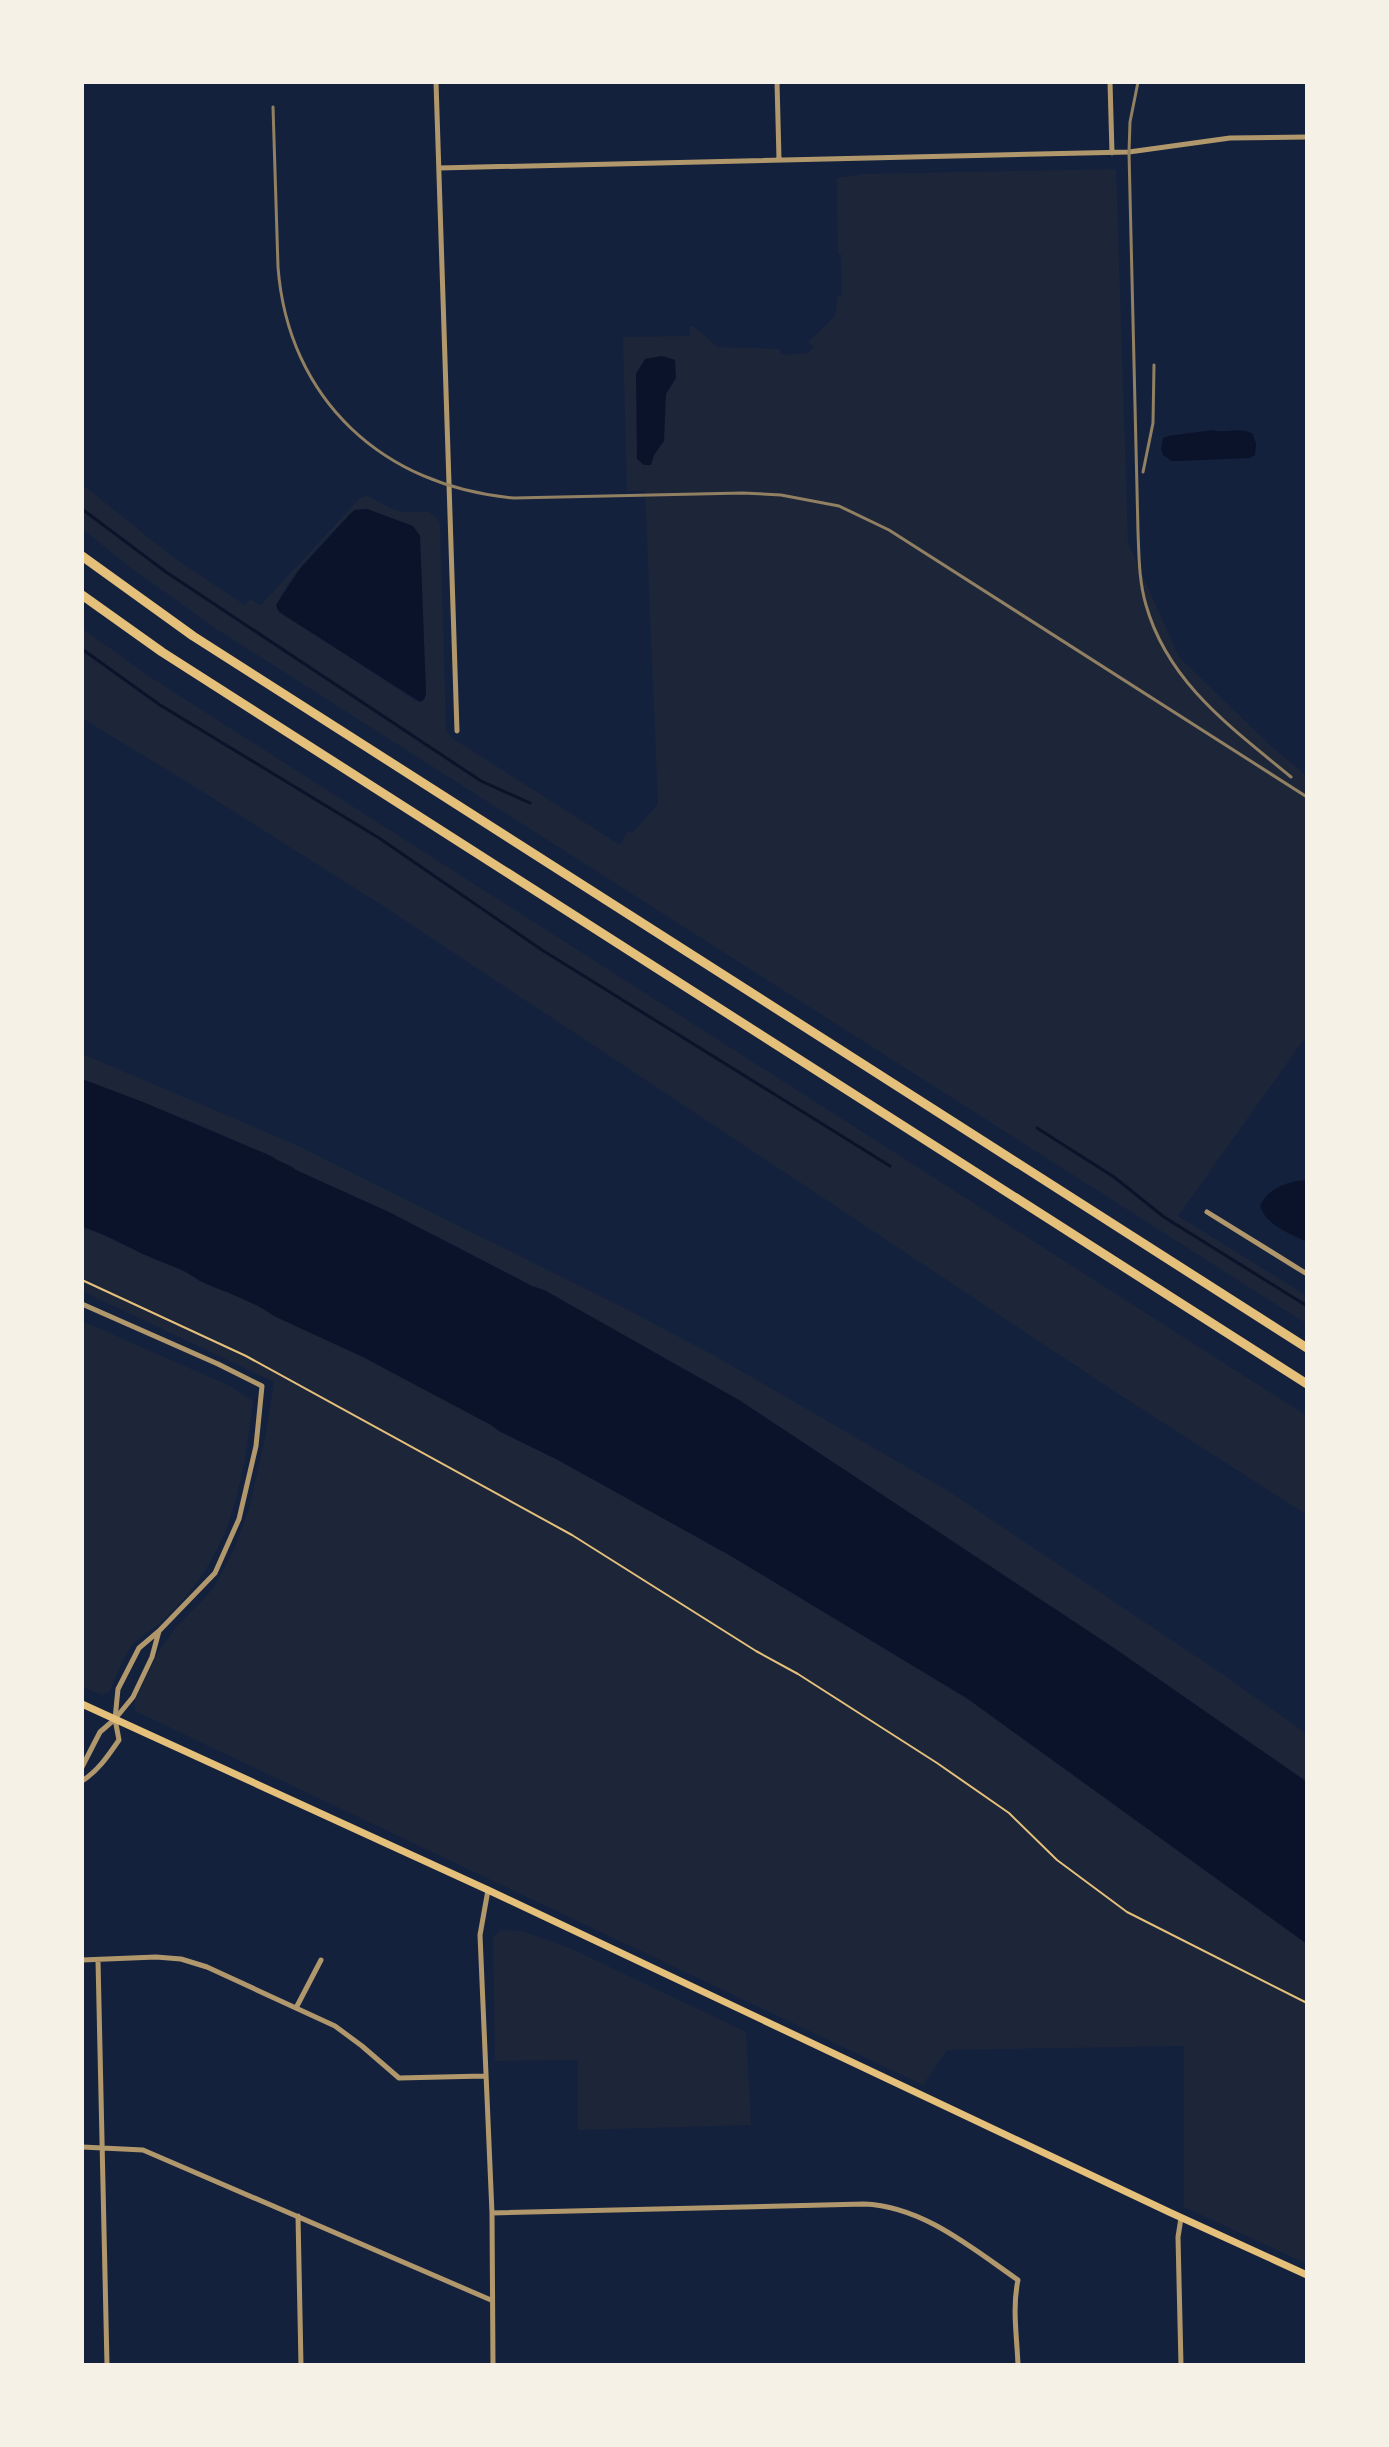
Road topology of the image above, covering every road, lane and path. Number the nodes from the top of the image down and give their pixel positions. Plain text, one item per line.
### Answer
1 (436, 82) edge
2 (777, 82) edge
3 (1110, 82) edge
4 (1307, 137) edge
5 (1112, 153) junction
6 (779, 159) junction
7 (439, 168) junction
8 (82, 556) edge
9 (82, 595) edge
10 (457, 731) dead end
11 (1207, 1212) dead end
12 (1307, 1274) edge
13 (82, 1280) edge
14 (82, 1304) edge
15 (1307, 1348) edge
16 (1307, 1384) edge
17 (159, 1631) junction
18 (82, 1704) edge
19 (115, 1719) junction
20 (82, 1767) edge
21 (82, 1781) edge
22 (488, 1890) junction
23 (82, 1960) edge
24 (98, 1960) junction
25 (321, 1960) dead end
26 (1307, 2003) edge
27 (296, 2008) junction
28 (484, 2076) junction
29 (101, 2146) junction
30 (82, 2147) edge
31 (492, 2213) junction
32 (298, 2216) junction
33 (1181, 2218) junction
34 (1307, 2275) edge
35 (491, 2300) junction
36 (107, 2365) edge
37 (301, 2365) edge
38 (493, 2365) edge
39 (1018, 2365) edge
40 (1181, 2365) edge

1 - 7 street
2 - 6 street
3 - 5 street
4 - 5 street
5 - 6 street
6 - 7 street
7 - 10 street
8 - 15 highway
9 - 16 highway
11 - 12 street
13 - 26 path
14 - 17 street
17 - 19 street
17 - 19 street
18 - 19 main road
19 - 20 street
19 - 21 street
19 - 22 main road
22 - 28 street
22 - 33 main road
23 - 24 street
24 - 27 street
24 - 29 street
25 - 27 street
27 - 28 street
28 - 31 street
29 - 30 street
29 - 32 street
29 - 36 street
31 - 35 street
31 - 39 street
32 - 35 street
32 - 37 street
33 - 34 main road
33 - 40 street
35 - 38 street

